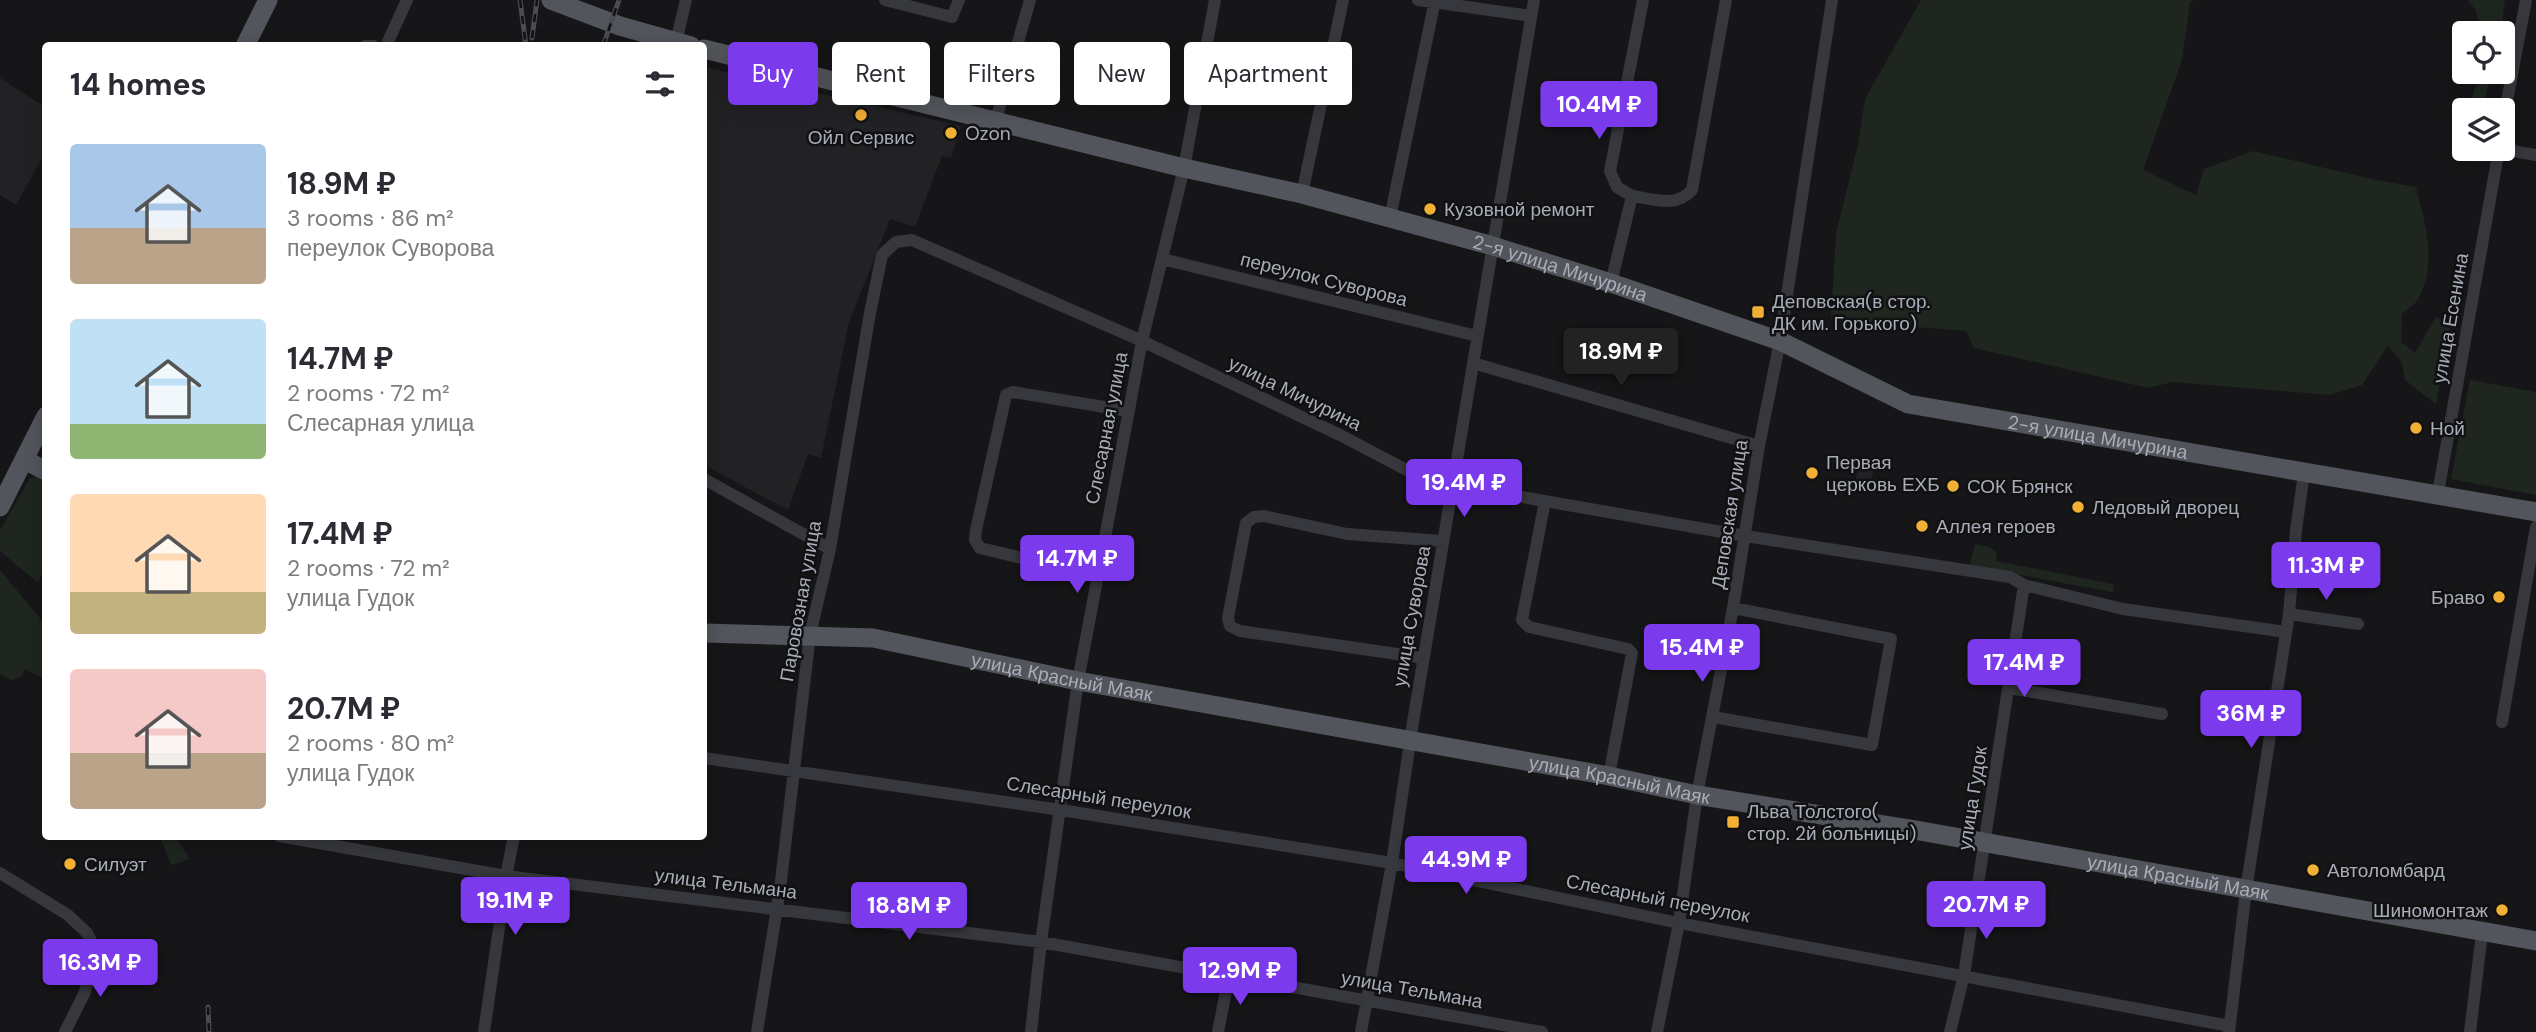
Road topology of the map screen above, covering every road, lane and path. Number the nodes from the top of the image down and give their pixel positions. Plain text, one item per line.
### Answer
1 (268, 0) edge
2 (407, 0) edge
3 (551, 0) edge
4 (686, 0) edge
5 (885, 0) edge
6 (959, 0) edge
7 (1031, 0) edge
8 (1215, 0) edge
9 (1343, 0) edge
10 (1418, 0) edge
11 (1534, 0) edge
12 (1643, 0) edge
13 (1726, 0) edge
14 (1832, 0) edge
15 (2525, 0) edge
16 (1435, 1) edge
17 (1531, 16) junction
18 (247, 42) edge
19 (388, 42) edge
20 (677, 42) edge
21 (684, 42) edge
22 (707, 50) edge
23 (2507, 98) edge
24 (996, 120) junction
25 (2515, 152) edge
26 (2536, 155) edge
27 (2498, 161) edge
28 (1184, 168) junction
29 (1302, 194) junction
30 (1632, 196) junction
31 (1391, 218) junction
32 (912, 240) joint
33 (1493, 246) junction
34 (1162, 259) junction
35 (1611, 283) junction
36 (1478, 336) junction
37 (1142, 341) junction
38 (1780, 341) junction
39 (1473, 363) junction
40 (1129, 411) junction
41 (42, 424) edge
42 (1759, 446) junction
43 (24, 460) junction
44 (42, 469) edge
45 (2304, 473) junction
46 (0, 480) edge
47 (707, 481) edge
48 (1453, 485) junction
49 (2438, 493) junction
50 (1545, 501) junction
51 (0, 507) edge
52 (2536, 512) edge
53 (2536, 527) edge
54 (1745, 536) junction
55 (1443, 541) junction
56 (830, 549) junction
57 (1098, 576) junction
58 (2024, 585) junction
59 (1733, 608) junction
60 (2289, 614) junction
61 (2358, 624) dead end
62 (2286, 632) junction
63 (707, 634) edge
64 (810, 635) junction
65 (1424, 658) junction
66 (1078, 681) junction
67 (2009, 688) junction
68 (2162, 714) dead end
69 (1713, 717) junction
70 (2502, 722) dead end
71 (1410, 740) junction
72 (707, 758) edge
73 (794, 772) junction
74 (1609, 776) junction
75 (1697, 794) junction
76 (1061, 810) junction
77 (302, 840) edge
78 (513, 840) edge
79 (1984, 843) junction
80 (1392, 863) junction
81 (0, 873) edge
82 (506, 876) junction
83 (2246, 890) junction
84 (777, 909) junction
85 (1679, 923) junction
86 (2482, 933) junction
87 (2536, 941) edge
88 (1041, 942) junction
89 (1964, 975) junction
90 (1229, 976) junction
91 (1366, 1000) junction
92 (2229, 1029) edge
93 (65, 1032) edge
94 (484, 1032) edge
95 (757, 1032) edge
96 (1031, 1032) edge
97 (1218, 1032) edge
98 (1361, 1032) edge
99 (1542, 1032) edge
100 (1657, 1032) edge
101 (1950, 1032) edge
102 (2470, 1032) edge

1 - 18 main road
2 - 19 street
3 - 20 main road
4 - 21 street
5 - 6 street
7 - 24 street
8 - 28 street, Слесарная улица
9 - 29 street
10 - 16 street
11 - 17 street, улица Суворова
12 - 30 street
13 - 30 street
14 - 38 street, Деповская улица
15 - 23 street
16 - 17 street
16 - 31 street
17 - 33 street, улица Суворова
22 - 24 main road, 2-я улица Мичурина
24 - 28 main road, 2-я улица Мичурина
25 - 26 street
27 - 49 street, улица Есенина
28 - 29 main road, 2-я улица Мичурина
28 - 34 street, Слесарная улица
29 - 31 main road, 2-я улица Мичурина
30 - 35 street
31 - 33 main road, 2-я улица Мичурина
32 - 37 street, улица Мичурина
32 - 56 street, Паровозная улица
33 - 35 main road, 2-я улица Мичурина
33 - 36 street, улица Суворова
34 - 36 street, переулок Суворова
34 - 37 street, Слесарная улица
35 - 38 main road, 2-я улица Мичурина
36 - 39 street, улица Суворова
37 - 40 street, Слесарная улица
37 - 48 street, улица Мичурина
38 - 42 street, Деповская улица
38 - 45 main road, 2-я улица Мичурина
39 - 42 street
39 - 48 street, улица Суворова
40 - 57 street, Слесарная улица
40 - 57 street
41 - 43 main road
42 - 54 street, Деповская улица
43 - 44 main road
43 - 46 main road
43 - 51 main road
45 - 49 main road, 2-я улица Мичурина
45 - 60 street
47 - 56 street
48 - 50 street, улица Мичурина
48 - 55 street, улица Суворова
49 - 52 main road, 2-я улица Мичурина
50 - 54 street, улица Мичурина
50 - 74 street
53 - 70 street
54 - 58 street, улица Мичурина
54 - 59 street, Деповская улица
55 - 65 street, улица Суворова
55 - 65 street
56 - 64 street, Паровозная улица
57 - 66 street, Слесарная улица
58 - 62 street
58 - 67 street, улица Гудок
59 - 69 street, Деповская улица
59 - 69 street
60 - 61 street
60 - 62 street
62 - 83 street
63 - 64 main road, улица Красный Маяк
64 - 66 main road, улица Красный Маяк
64 - 73 street, Паровозная улица
65 - 71 street, улица Суворова
66 - 71 main road, улица Красный Маяк
66 - 76 street, Слесарная улица
67 - 68 street
67 - 79 street, улица Гудок
69 - 75 street, Деповская улица
71 - 74 main road, улица Красный Маяк
71 - 80 street, улица Суворова
72 - 73 street, Слесарный переулок
73 - 76 street, Слесарный переулок
73 - 84 street, Паровозная улица
74 - 75 main road, улица Красный Маяк
75 - 79 main road, улица Красный Маяк
75 - 85 street, Деповская улица
76 - 80 street, Слесарный переулок
76 - 88 street, Слесарная улица
77 - 82 street, улица Тельмана
78 - 82 street
79 - 83 main road, улица Красный Маяк
79 - 89 street, улица Гудок
80 - 85 street, Слесарный переулок
80 - 91 street, улица Суворова
81 - 93 street
82 - 84 street, улица Тельмана
82 - 94 street
83 - 86 main road, улица Красный Маяк
83 - 92 street
84 - 88 street, улица Тельмана
84 - 95 street, Паровозная улица
85 - 89 street, Слесарный переулок
85 - 100 street, Деповская улица
86 - 87 main road, улица Красный Маяк
86 - 102 street
88 - 90 street, улица Тельмана
88 - 96 street, Слесарная улица
89 - 92 street, Слесарный переулок
89 - 101 street, улица Гудок
90 - 91 street, улица Тельмана
90 - 97 street
91 - 98 street, улица Суворова
91 - 99 street, улица Тельмана

